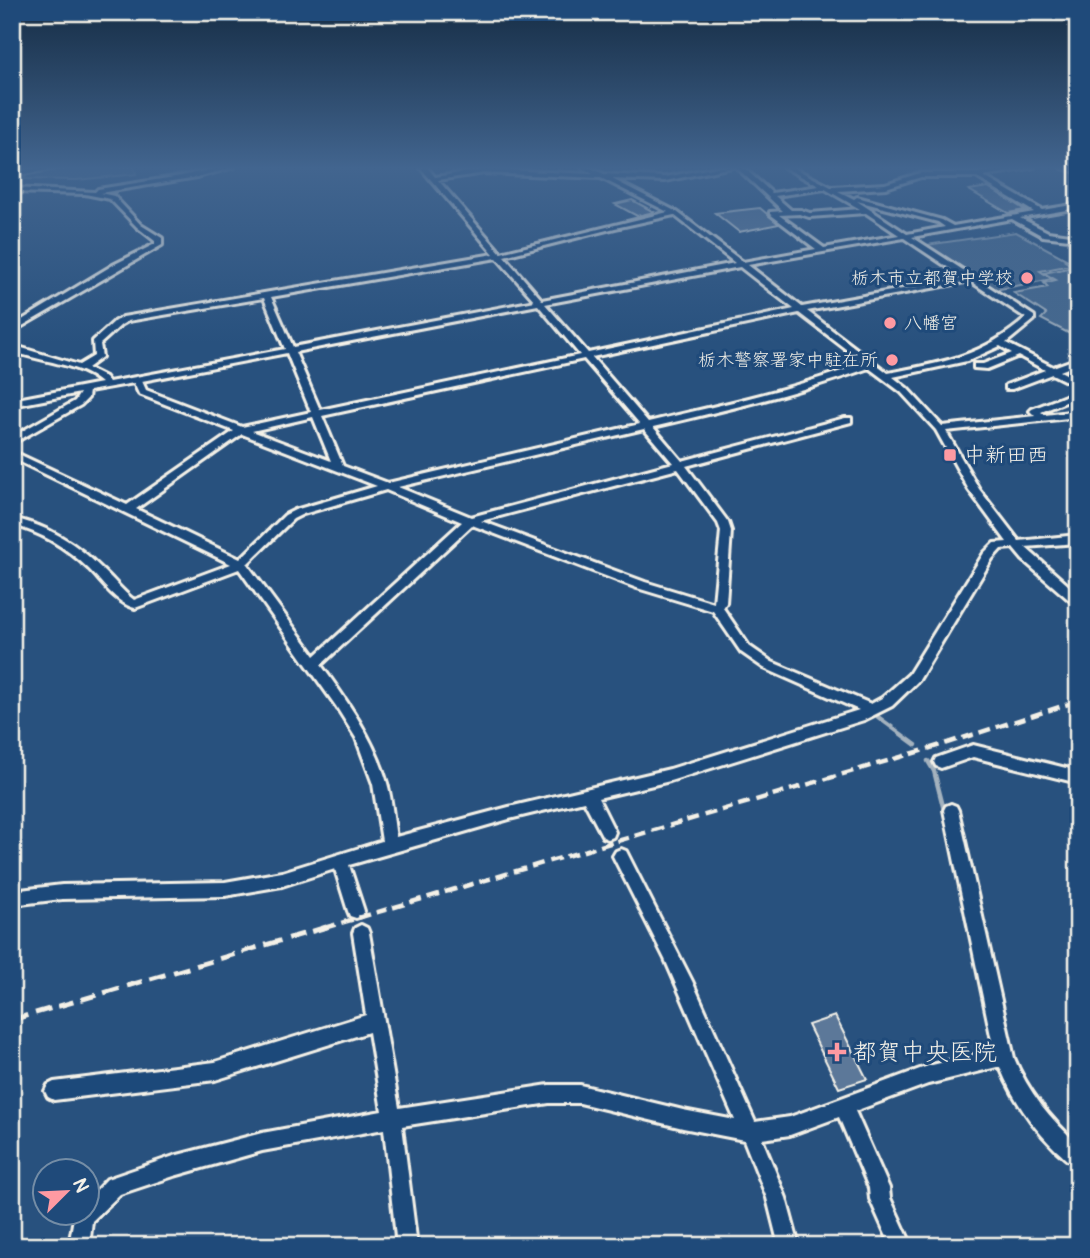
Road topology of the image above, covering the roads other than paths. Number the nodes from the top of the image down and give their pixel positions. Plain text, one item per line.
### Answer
1 (140, 226) edge
2 (472, 226) edge
3 (615, 226) edge
4 (692, 226) edge
5 (790, 226) edge
6 (890, 226) edge
7 (946, 226) edge
8 (965, 226) edge
9 (1030, 226) edge
10 (952, 228) junction
11 (904, 236) junction
12 (1078, 238) edge
13 (822, 250) junction
14 (496, 254) junction
15 (743, 264) junction
16 (970, 279) junction
17 (266, 293) junction
18 (539, 303) junction
19 (801, 310) junction
20 (12, 330) edge
21 (999, 343) junction
22 (12, 348) edge
23 (290, 351) junction
24 (1020, 353) junction
25 (585, 358) junction
26 (1078, 361) edge
27 (871, 364) junction
28 (978, 366) dead end
29 (81, 368) junction
30 (1051, 370) junction
31 (886, 376) junction
32 (137, 380) junction
33 (1078, 384) edge
34 (107, 386) junction
35 (1009, 387) dead end
36 (85, 390) junction
37 (1078, 394) edge
38 (12, 402) edge
39 (317, 414) junction
40 (1078, 414) edge
41 (1043, 418) junction
42 (848, 420) dead end
43 (647, 426) junction
44 (940, 429) junction
45 (241, 430) junction
46 (12, 441) edge
47 (12, 454) edge
48 (681, 466) junction
49 (339, 468) junction
50 (387, 486) junction
51 (129, 509) junction
52 (12, 521) edge
53 (470, 521) junction
54 (1078, 539) edge
55 (1015, 544) junction
56 (241, 564) junction
57 (1078, 601) edge
58 (717, 608) junction
59 (314, 664) junction
60 (872, 710) junction
61 (941, 762) dead end
62 (1078, 778) edge
63 (589, 794) junction
64 (951, 810) dead end
65 (608, 832) dead end
66 (390, 845) junction
67 (621, 856) dead end
68 (340, 861) junction
69 (12, 898) edge
70 (356, 911) dead end
71 (361, 933) dead end
72 (375, 1021) junction
73 (1005, 1058) junction
74 (54, 1091) dead end
75 (843, 1106) junction
76 (392, 1118) junction
77 (749, 1132) junction
78 (1078, 1157) edge
79 (102, 1198) edge
80 (82, 1226) edge
81 (79, 1246) edge
82 (407, 1246) edge
83 (789, 1246) edge
84 (902, 1246) edge

1 - 20 street
2 - 14 street
3 - 14 street
4 - 15 street
5 - 13 street
6 - 11 street
7 - 10 street
8 - 10 street
9 - 12 street
10 - 11 street
11 - 13 street
11 - 16 street
13 - 15 street
14 - 17 street
14 - 18 street
15 - 18 street
15 - 19 street
16 - 19 street
16 - 21 street
17 - 23 street
17 - 29 street
18 - 23 street
18 - 25 street
19 - 25 street
19 - 27 street
21 - 24 street
21 - 31 street
22 - 29 street
23 - 32 street
23 - 39 street
24 - 28 street
24 - 30 street
25 - 39 street
25 - 43 street
26 - 30 street
27 - 31 street
27 - 43 street
29 - 34 street
30 - 33 street
30 - 35 street
31 - 44 street
32 - 34 street
32 - 45 street
34 - 36 street
36 - 38 street
36 - 46 street
37 - 41 street
39 - 45 street
39 - 49 street
40 - 41 street
41 - 44 street
42 - 48 street
43 - 48 street
43 - 50 street
44 - 55 street
45 - 49 street
45 - 51 street
47 - 51 street
48 - 53 street
48 - 58 street
49 - 50 street
50 - 53 street
50 - 56 street
51 - 56 street
52 - 56 street
53 - 58 street
53 - 59 street
54 - 55 street
55 - 57 street
55 - 60 street
56 - 59 street
58 - 60 street
59 - 66 street
60 - 63 street
61 - 62 street
63 - 65 street
63 - 66 street
64 - 73 street
66 - 68 street
67 - 77 street
68 - 69 street
68 - 70 street
71 - 72 street
72 - 74 street
72 - 76 street
73 - 75 street
73 - 78 street
75 - 77 street
75 - 84 street
76 - 77 street
76 - 79 street
76 - 82 street
77 - 83 street
80 - 81 street

